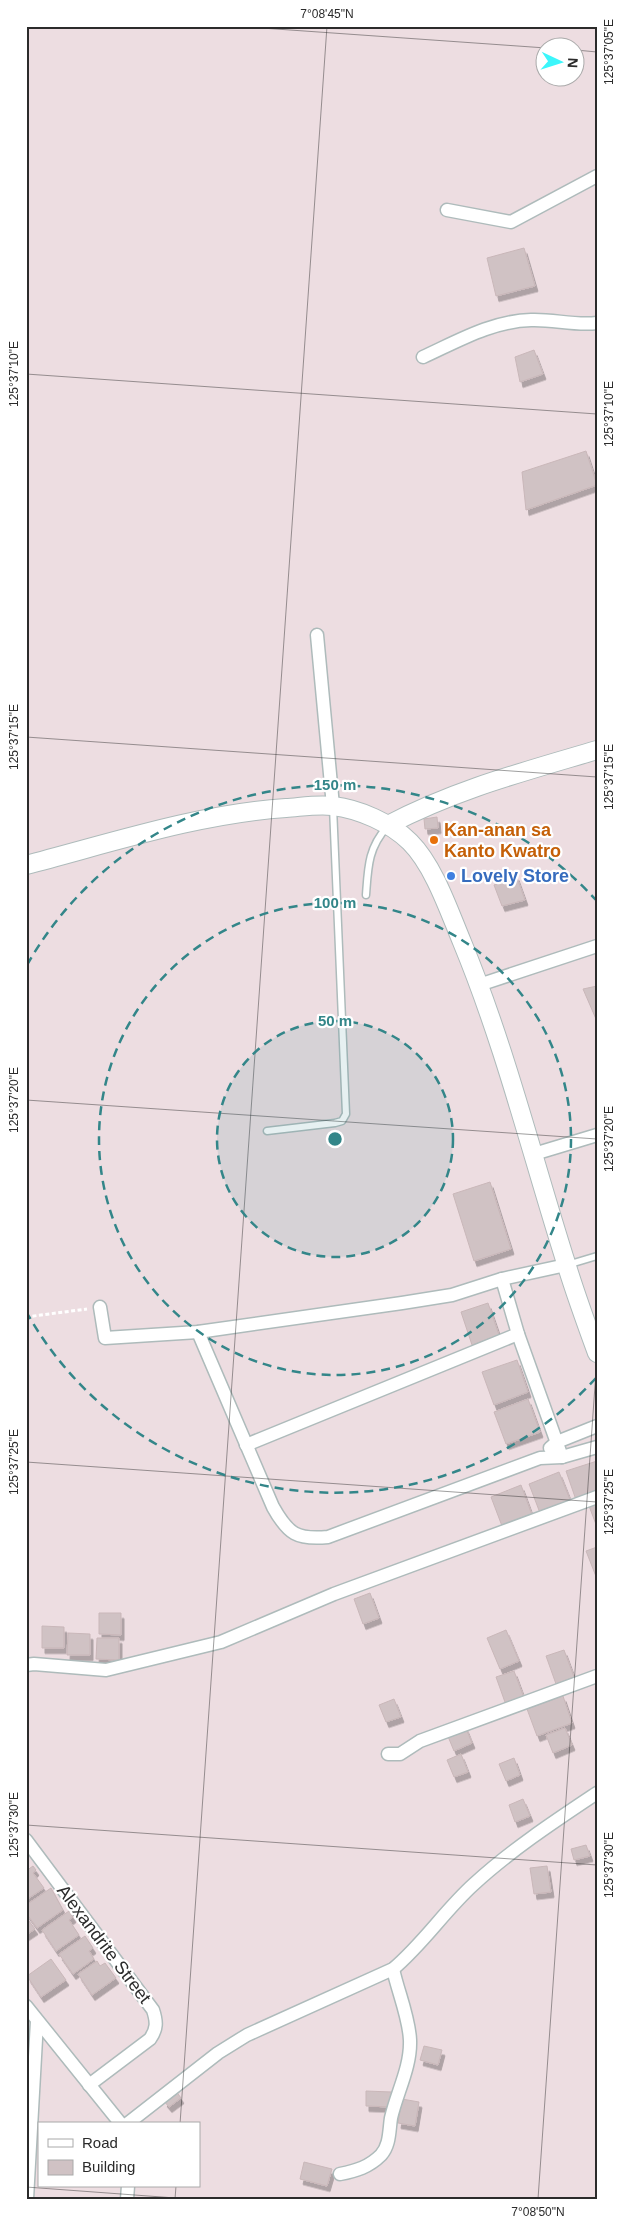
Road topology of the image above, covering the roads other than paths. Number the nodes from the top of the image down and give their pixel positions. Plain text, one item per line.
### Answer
1 (597, 176) edge
2 (448, 210) dead end
3 (597, 323) edge
4 (423, 357) dead end
5 (317, 634) dead end
6 (597, 750) edge
7 (333, 806) junction
8 (388, 825) junction
9 (26, 864) edge
10 (366, 895) dead end
11 (597, 946) edge
12 (479, 985) junction
13 (267, 1131) dead end
14 (597, 1135) edge
15 (534, 1154) junction
16 (597, 1256) edge
17 (566, 1265) junction
18 (502, 1279) junction
19 (100, 1307) road end
20 (198, 1332) junction
21 (518, 1334) junction
22 (597, 1353) edge
23 (597, 1426) edge
24 (556, 1442) junction
25 (246, 1445) junction
26 (597, 1447) edge
27 (562, 1456) junction
28 (540, 1458) junction
29 (597, 1497) edge
30 (26, 1665) edge
31 (597, 1676) edge
32 (388, 1754) dead end
33 (597, 1793) edge
34 (26, 1840) edge
35 (393, 1969) junction
36 (26, 2006) edge
37 (37, 2021) junction
38 (89, 2085) junction
39 (119, 2122) edge
40 (130, 2122) edge
41 (340, 2174) dead end
42 (27, 2199) edge

1 - 2 street
3 - 4 street
5 - 7 street
6 - 8 street
7 - 8 street
7 - 9 street
7 - 13 lane
8 - 10 lane
8 - 12 street
11 - 12 street
12 - 15 street
14 - 15 street
15 - 17 street
16 - 17 lane
17 - 18 street
17 - 22 street
18 - 20 street
18 - 21 street
19 - 20 street
20 - 25 street
21 - 24 street
21 - 25 street
23 - 24 street
24 - 27 street
24 - 28 street
25 - 28 street
26 - 27 street
27 - 28 street
29 - 30 street
31 - 32 street
33 - 35 street
34 - 38 street, Alexandrite Street
35 - 40 street
35 - 41 street
36 - 37 street
37 - 38 street
37 - 42 street
38 - 39 street

